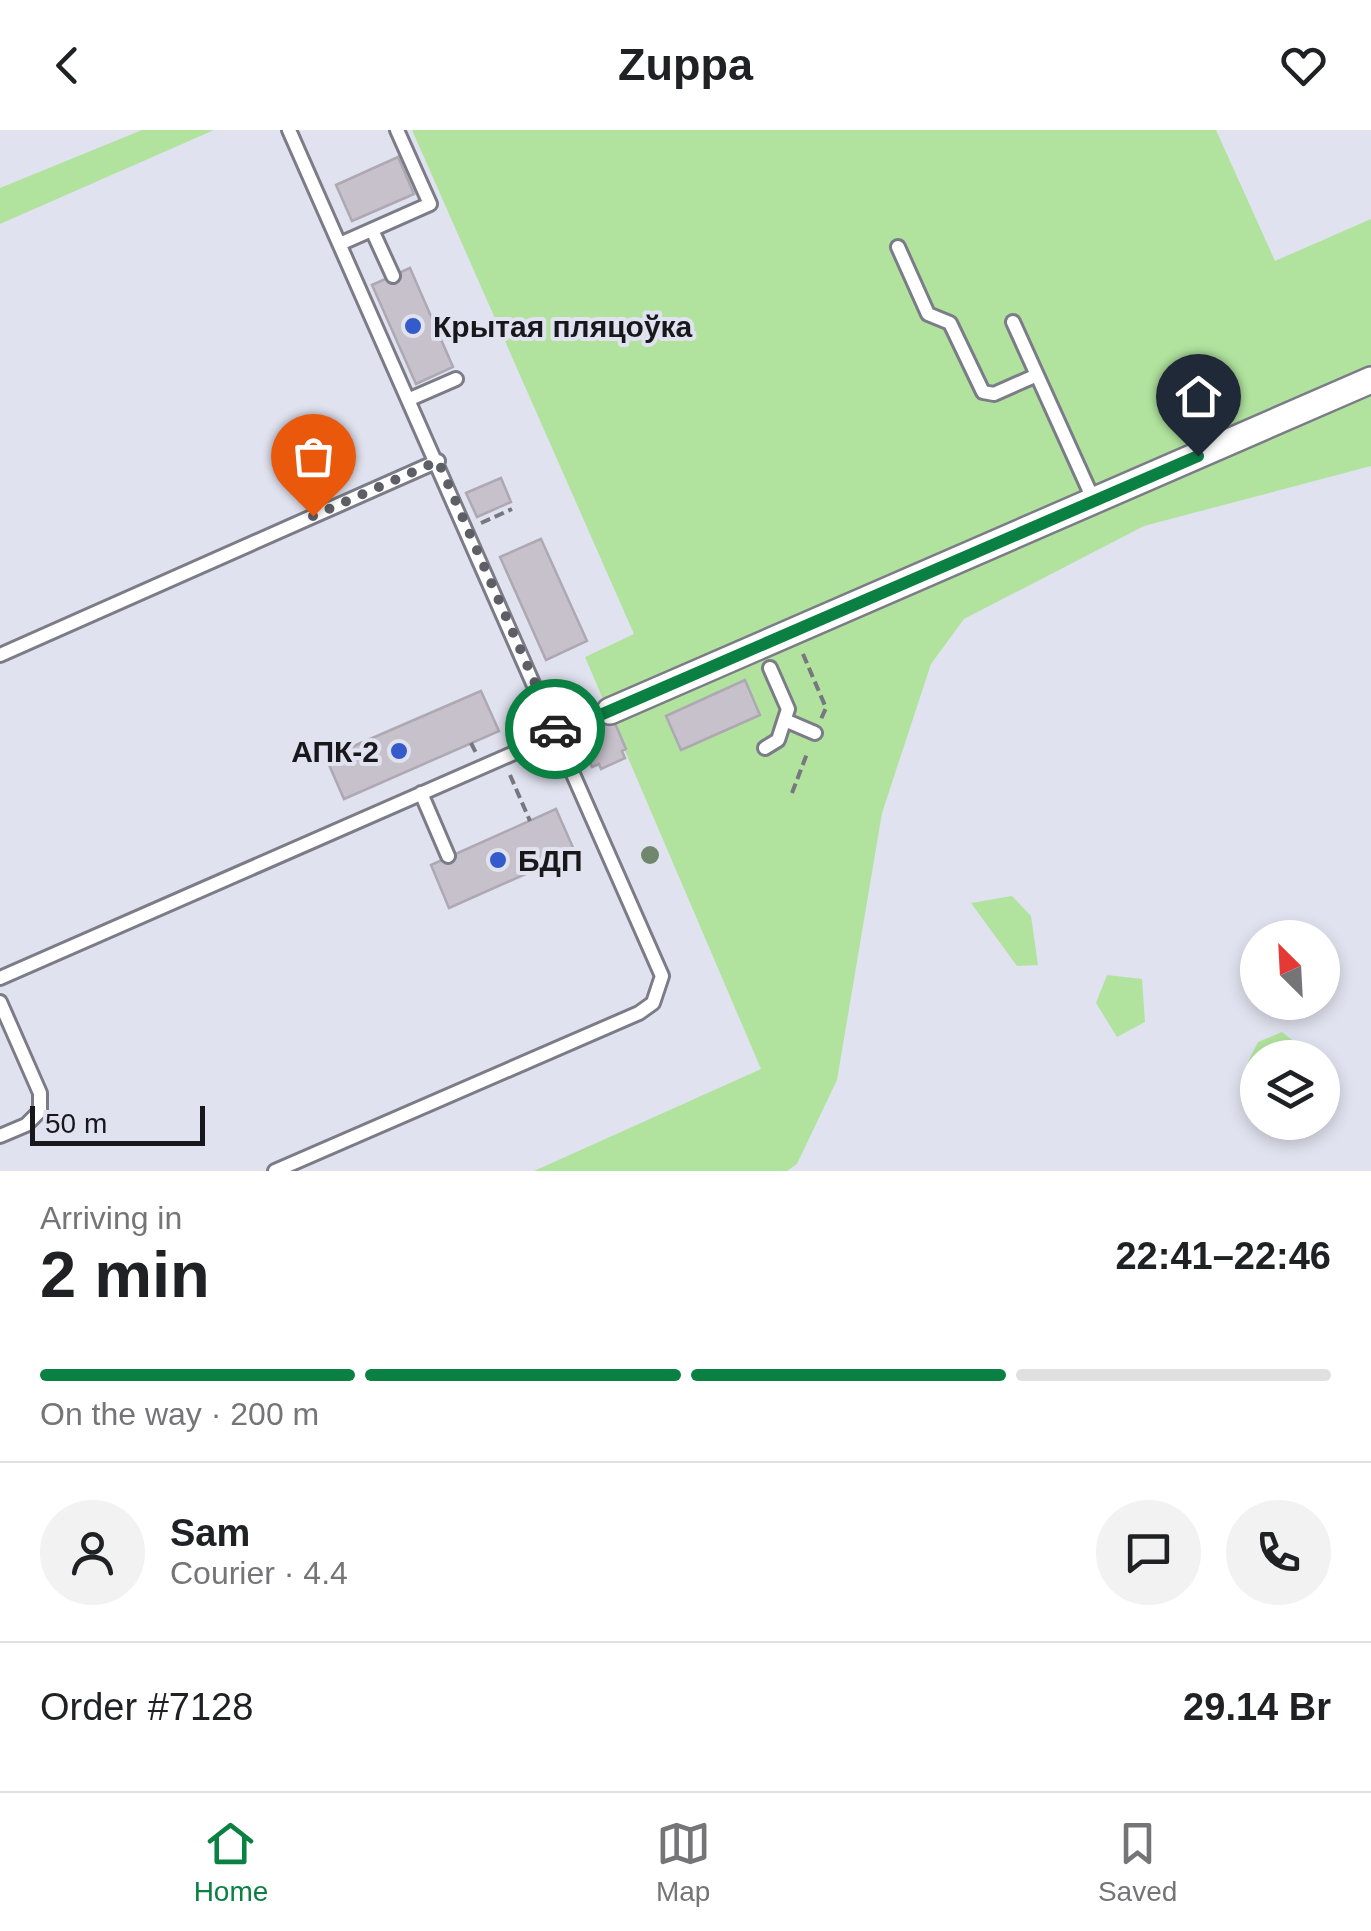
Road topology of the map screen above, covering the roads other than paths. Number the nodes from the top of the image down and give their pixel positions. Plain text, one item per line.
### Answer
1 (290, 130) edge
2 (398, 130) edge
3 (372, 230) junction
4 (342, 243) junction
5 (898, 246) dead end
6 (392, 276) dead end
7 (1014, 322) dead end
8 (1037, 375) junction
9 (456, 378) dead end
10 (1371, 380) edge
11 (410, 399) junction
12 (438, 461) junction
13 (1094, 501) junction
14 (0, 655) edge
15 (770, 668) dead end
16 (610, 711) joint
17 (787, 721) junction
18 (557, 734) junction
19 (816, 734) dead end
20 (765, 748) dead end
21 (420, 793) junction
22 (448, 856) dead end
23 (0, 978) edge
24 (0, 1002) edge
25 (0, 1136) edge
26 (275, 1171) edge

1 - 4 lane
2 - 3 lane
3 - 4 lane
3 - 6 lane
4 - 11 lane
5 - 8 lane
7 - 8 lane
8 - 13 lane
9 - 11 lane
10 - 13 street
11 - 12 lane
12 - 14 lane
12 - 18 lane
13 - 16 street
15 - 17 lane
16 - 18 lane
17 - 19 lane
17 - 20 lane
18 - 21 lane
18 - 26 lane
21 - 22 lane
21 - 23 lane
24 - 25 lane

